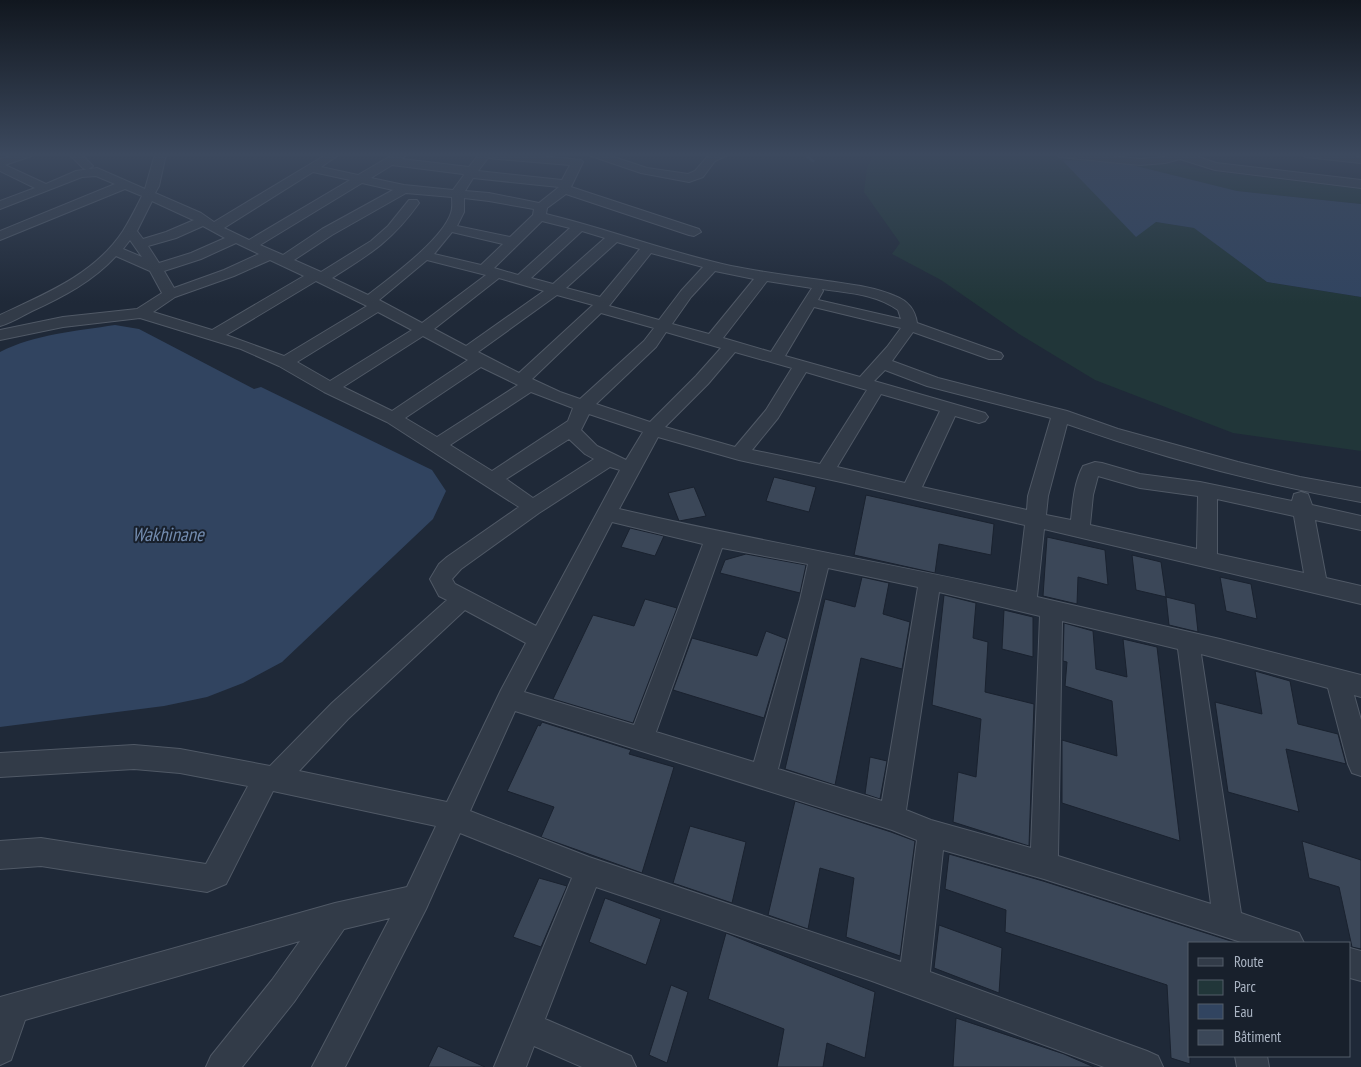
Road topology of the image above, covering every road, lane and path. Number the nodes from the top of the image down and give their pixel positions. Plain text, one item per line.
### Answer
1 (78, 204) edge
2 (143, 204) edge
3 (168, 204) edge
4 (246, 204) edge
5 (315, 204) edge
6 (389, 204) edge
7 (405, 204) edge
8 (459, 204) edge
9 (512, 204) edge
10 (548, 204) edge
11 (615, 204) edge
12 (540, 212) junction
13 (209, 224) junction
14 (580, 226) junction
15 (450, 228) junction
16 (130, 231) junction
17 (694, 232) dead end
18 (0, 236) edge
19 (613, 238) junction
20 (243, 241) junction
21 (514, 242) junction
22 (139, 244) junction
23 (648, 247) junction
24 (116, 251) junction
25 (423, 255) junction
26 (278, 257) junction
27 (712, 266) junction
28 (156, 270) junction
29 (490, 271) junction
30 (319, 276) junction
31 (763, 277) junction
32 (521, 280) junction
33 (819, 284) junction
34 (556, 289) junction
35 (170, 294) junction
36 (810, 302) junction
37 (373, 303) junction
38 (602, 305) junction
39 (141, 312) junction
40 (3, 317) edge
41 (663, 324) junction
42 (910, 326) junction
43 (27, 329) junction
44 (424, 329) junction
45 (0, 335) edge
46 (212, 336) junction
47 (714, 339) junction
48 (732, 345) junction
49 (474, 356) junction
50 (995, 356) dead end
51 (776, 357) junction
52 (285, 362) junction
53 (882, 363) junction
54 (802, 365) junction
55 (525, 383) junction
56 (870, 385) junction
57 (330, 388) junction
58 (989, 397) junction
59 (583, 406) junction
60 (950, 408) junction
61 (1061, 415) junction
62 (393, 418) junction
63 (654, 428) junction
64 (570, 430) junction
65 (438, 445) junction
66 (738, 454) junction
67 (607, 460) junction
68 (630, 470) junction
69 (825, 471) junction
70 (491, 480) junction
71 (1300, 484) junction
72 (1208, 490) junction
73 (910, 492) junction
74 (1361, 495) edge
75 (532, 508) junction
76 (1302, 511) junction
77 (607, 513) junction
78 (1036, 520) junction
79 (1361, 523) edge
80 (1080, 530) junction
81 (715, 539) junction
82 (820, 558) junction
83 (1207, 558) junction
84 (930, 581) junction
85 (1317, 586) junction
86 (1361, 595) edge
87 (464, 598) junction
88 (1026, 604) junction
89 (1051, 610) junction
90 (540, 639) junction
91 (1188, 643) junction
92 (1338, 680) junction
93 (1361, 686) edge
94 (509, 698) junction
95 (641, 739) junction
96 (1361, 764) edge
97 (0, 765) edge
98 (763, 777) junction
99 (271, 778) junction
100 (453, 817) junction
101 (892, 817) junction
102 (931, 833) junction
103 (0, 856) edge
104 (1044, 865) junction
105 (588, 871) junction
106 (416, 899) junction
107 (335, 917) junction
108 (1232, 931) edge
109 (1284, 942) edge
110 (914, 982) junction
111 (7, 1010) edge
112 (526, 1027) junction
113 (0, 1049) edge
114 (222, 1067) edge
115 (328, 1067) edge
116 (510, 1067) edge
117 (620, 1067) edge
118 (1147, 1067) edge

1 - 18 street
2 - 16 street
3 - 13 street
4 - 13 street
5 - 20 street
6 - 26 street
7 - 30 street
8 - 15 street
9 - 12 street
10 - 12 street
11 - 17 street
12 - 14 street
12 - 21 street
13 - 20 street
13 - 22 street
14 - 19 street
14 - 32 street
15 - 21 street
15 - 25 street
16 - 22 street
16 - 24 street
19 - 23 street
19 - 34 street
20 - 26 street
20 - 28 street
21 - 29 street
22 - 28 street
23 - 27 street
23 - 38 street
24 - 28 street
24 - 40 street
25 - 29 street
25 - 37 street
26 - 30 street
26 - 35 street
27 - 31 street
27 - 41 street
28 - 35 street
29 - 32 street
29 - 44 street
30 - 37 street
30 - 46 street
31 - 33 street
31 - 47 street
32 - 34 street
33 - 36 street
33 - 42 street
34 - 38 street
34 - 49 street
35 - 39 street
36 - 42 street
36 - 51 street
37 - 44 street
37 - 52 street
38 - 41 street
38 - 55 street
39 - 43 street
39 - 46 street
40 - 43 street
41 - 47 street
41 - 59 street
42 - 50 street
42 - 53 street
43 - 45 street
44 - 49 street
44 - 57 street
46 - 52 street
47 - 48 street
48 - 51 street
48 - 63 street
49 - 55 street
49 - 62 street
51 - 54 street
52 - 57 street
53 - 56 street
53 - 58 street
54 - 56 street
54 - 66 street
55 - 59 street
55 - 65 street
56 - 60 street
56 - 69 street
57 - 62 street
58 - 60 street
58 - 61 street
59 - 63 street
59 - 64 street
60 - 73 street
61 - 71 street
61 - 78 street
62 - 65 street
63 - 66 street
63 - 68 street
64 - 67 street
64 - 70 street
65 - 70 street
66 - 69 street
67 - 68 street
67 - 75 street
68 - 77 street
69 - 73 street
70 - 75 street
71 - 74 street
71 - 76 street
72 - 76 street
72 - 80 street
72 - 83 street
73 - 78 street
75 - 87 street
76 - 79 street
76 - 85 street
77 - 81 street
77 - 90 street
78 - 80 street
78 - 88 street
80 - 83 street
81 - 82 street
81 - 95 street
82 - 84 street
82 - 98 street
83 - 85 street
84 - 88 street
84 - 101 street
85 - 86 street
87 - 90 street
87 - 99 street
88 - 89 street
89 - 91 street
89 - 104 street
90 - 94 street
91 - 92 street
91 - 108 street
92 - 93 street
92 - 96 street
94 - 95 street
94 - 100 street
95 - 98 street
97 - 99 street
98 - 101 street
99 - 100 street
99 - 103 street
100 - 105 street
100 - 106 street
101 - 102 street
102 - 104 street
102 - 110 street
104 - 108 street
105 - 110 street
105 - 112 street
106 - 107 street
106 - 115 street
107 - 111 street
107 - 114 street
108 - 109 street
110 - 118 street
111 - 113 street
112 - 116 street
112 - 117 street

